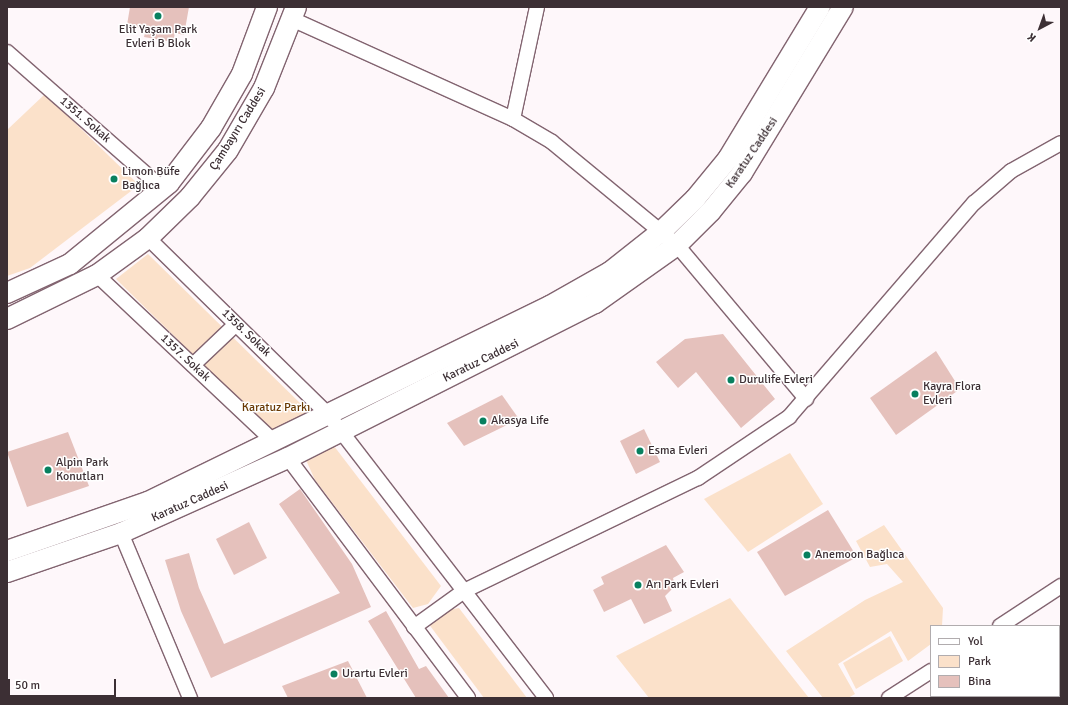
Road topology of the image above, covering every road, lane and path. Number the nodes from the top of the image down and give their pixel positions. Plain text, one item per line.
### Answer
1 (267, 7) edge
2 (537, 7) edge
3 (820, 7) edge
4 (843, 7) edge
5 (295, 13) edge
6 (7, 52) edge
7 (513, 119) junction
8 (1061, 143) edge
9 (162, 188) junction
10 (662, 231) junction
11 (148, 238) junction
12 (677, 245) junction
13 (97, 274) junction
14 (7, 293) edge
15 (7, 319) edge
16 (236, 324) junction
17 (193, 365) junction
18 (806, 399) junction
19 (327, 413) junction
20 (339, 432) junction
21 (273, 441) junction
22 (288, 458) junction
23 (121, 533) junction
24 (7, 551) edge
25 (7, 572) edge
26 (1061, 586) edge
27 (464, 591) junction
28 (1002, 625) edge
29 (414, 626) junction
30 (930, 672) edge
31 (190, 698) edge
32 (468, 698) edge
33 (546, 698) edge
34 (889, 698) edge

1 - 9 street, Çambayırı Caddesi
2 - 7 street
3 - 10 street, Karatuz Caddesi
4 - 12 street, Karatuz Caddesi
5 - 7 street
5 - 11 street, Çambayırı Caddesi
6 - 9 street, 1351. Sokak
7 - 10 street
8 - 18 street
9 - 14 street, Çambayırı Caddesi
10 - 12 street
10 - 19 street, Karatuz Caddesi
11 - 13 street, Çambayırı Caddesi
11 - 16 street, 1358. Sokak
12 - 18 street
12 - 20 street, Karatuz Caddesi
13 - 15 street, Çambayırı Caddesi
13 - 17 street, 1357. Sokak
16 - 17 street
16 - 19 street, 1358. Sokak
17 - 21 street, 1357. Sokak
18 - 27 street
19 - 20 street, 1358. Sokak
19 - 21 street, Karatuz Caddesi
20 - 22 street, Karatuz Caddesi
20 - 27 street, 1358. Sokak
21 - 24 street, Karatuz Caddesi
22 - 23 street, Karatuz Caddesi
22 - 29 street
23 - 25 street, Karatuz Caddesi
23 - 31 street
26 - 28 street
27 - 29 street
27 - 33 street, 1358. Sokak
29 - 32 street
30 - 34 street

